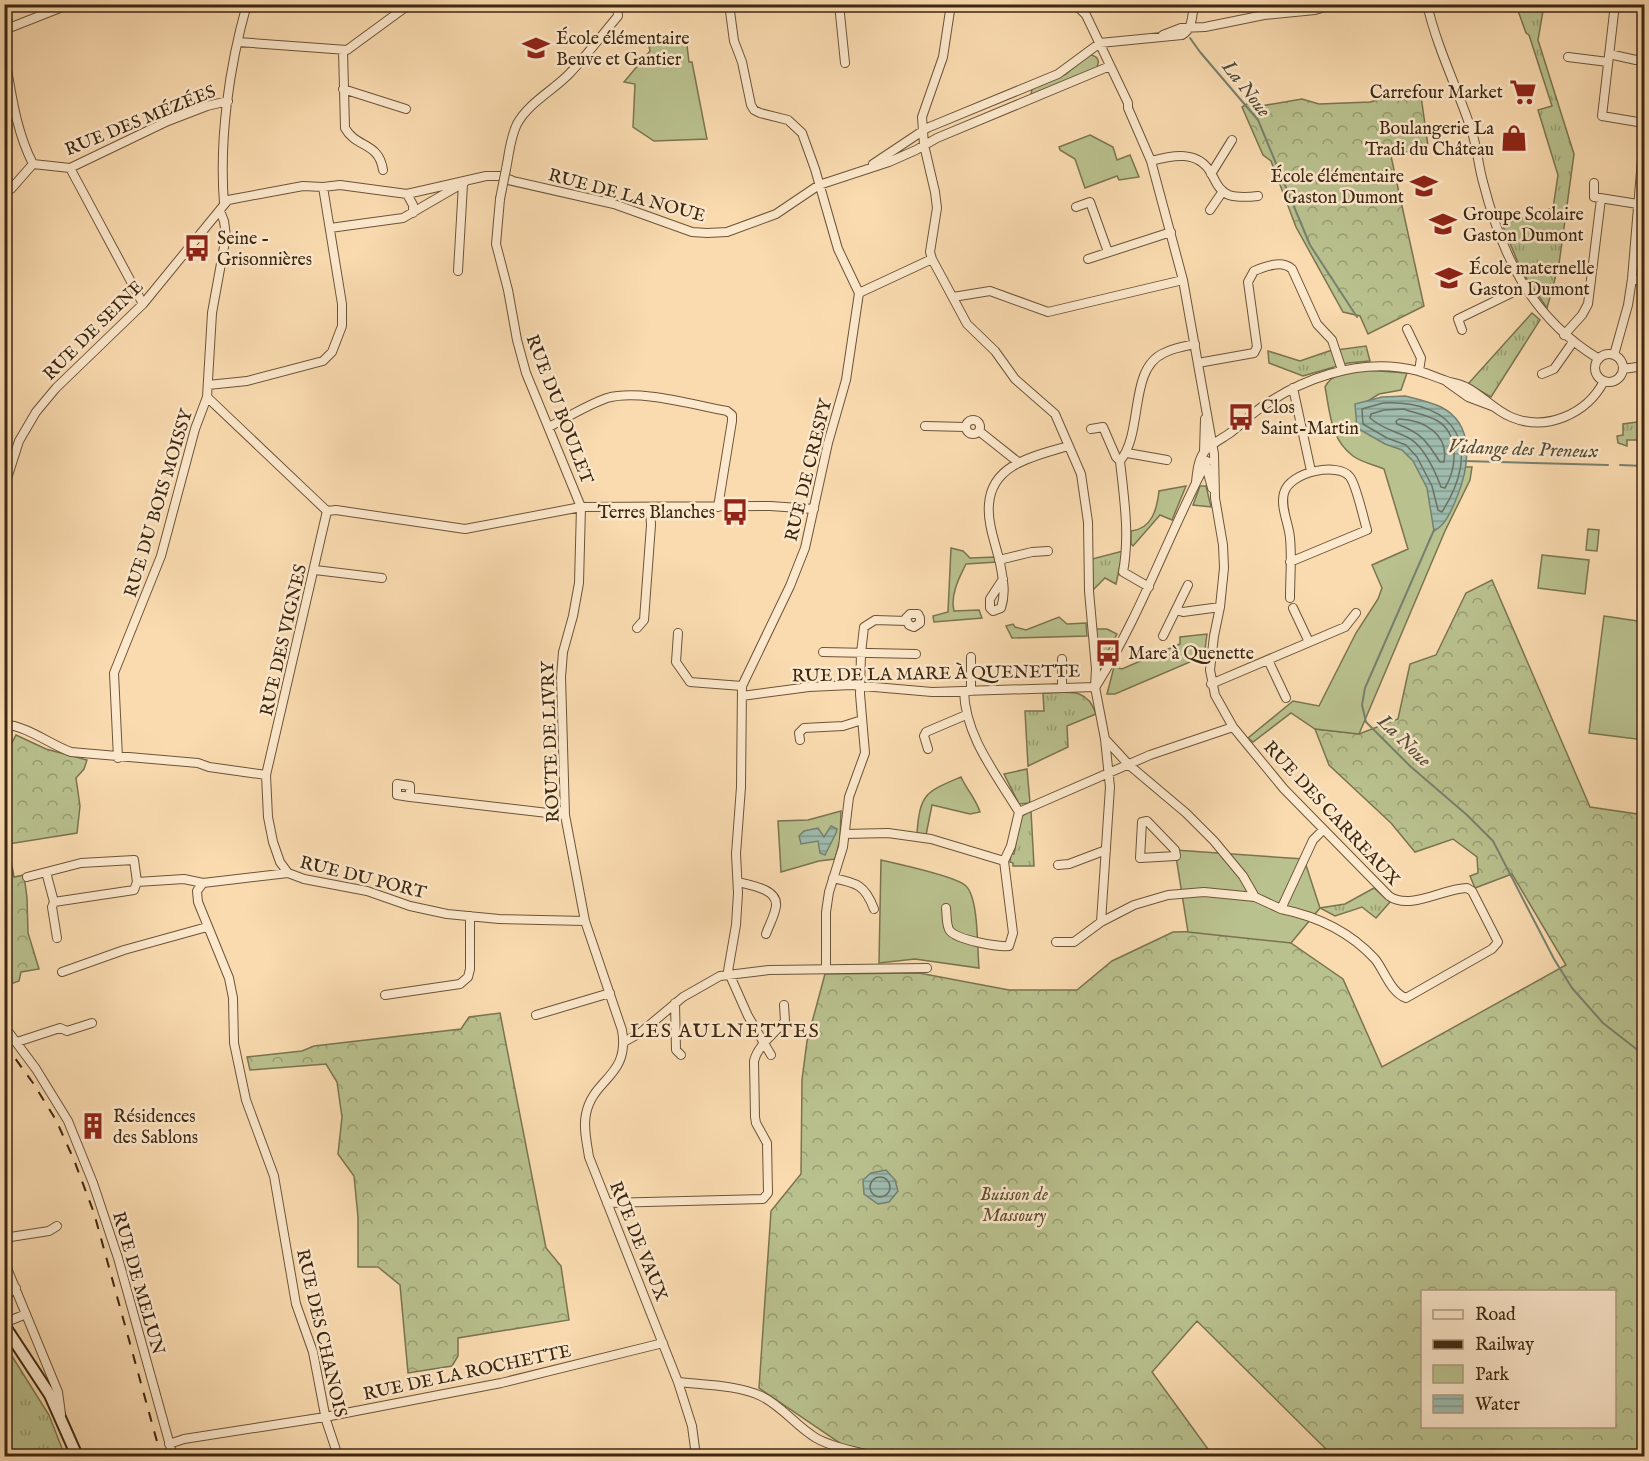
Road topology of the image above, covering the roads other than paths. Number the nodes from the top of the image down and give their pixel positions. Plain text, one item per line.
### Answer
1 (70, 4) edge
2 (247, 4) edge
3 (414, 4) edge
4 (617, 4) edge
5 (729, 4) edge
6 (839, 4) edge
7 (951, 4) edge
8 (1075, 4) edge
9 (1194, 4) edge
10 (1335, 4) edge
11 (1426, 4) edge
12 (1615, 4) edge
13 (1190, 27) junction
14 (4, 30) edge
15 (238, 42) junction
16 (1100, 43) junction
17 (343, 50) junction
18 (4, 52) edge
19 (1569, 57) dead end
20 (1609, 58) junction
21 (1636, 60) dead end
22 (845, 63) dead end
23 (1110, 66) junction
24 (343, 89) junction
25 (228, 101) junction
26 (406, 109) dead end
27 (1644, 123) edge
28 (922, 131) junction
29 (1644, 136) edge
30 (1232, 140) dead end
31 (924, 146) junction
32 (1151, 161) junction
33 (33, 164) junction
34 (70, 168) junction
35 (864, 169) junction
36 (383, 170) dead end
37 (1211, 174) junction
38 (465, 182) junction
39 (1594, 183) dead end
40 (819, 185) junction
41 (323, 188) junction
42 (1223, 191) junction
43 (4, 193) edge
44 (407, 194) junction
45 (1258, 196) dead end
46 (1601, 199) junction
47 (1642, 204) edge
48 (1077, 207) dead end
49 (222, 208) junction
50 (1210, 210) dead end
51 (412, 213) junction
52 (330, 228) junction
53 (1171, 232) junction
54 (1108, 252) junction
55 (932, 259) junction
56 (1088, 259) dead end
57 (458, 271) dead end
58 (1632, 279) junction
59 (1184, 280) junction
60 (1644, 281) edge
61 (1524, 287) junction
62 (860, 293) junction
63 (953, 297) junction
64 (143, 304) junction
65 (1407, 329) dead end
66 (1462, 330) dead end
67 (1564, 335) junction
68 (1573, 342) junction
69 (1195, 344) junction
70 (1614, 355) junction
71 (1599, 359) junction
72 (1198, 363) junction
73 (1644, 366) edge
74 (1623, 369) junction
75 (1342, 370) junction
76 (1419, 371) junction
77 (1542, 374) dead end
78 (1604, 381) junction
79 (208, 385) junction
80 (1293, 388) junction
81 (207, 397) junction
82 (1205, 408) junction
83 (925, 426) dead end
84 (549, 427) junction
85 (1091, 429) dead end
86 (1231, 432) junction
87 (1211, 435) junction
88 (1222, 438) junction
89 (1068, 446) junction
90 (1127, 453) junction
91 (1208, 455) junction
92 (1167, 460) dead end
93 (1120, 461) junction
94 (1018, 462) junction
95 (1311, 471) junction
96 (1196, 482) junction
97 (1211, 483) junction
98 (4, 488) edge
99 (1215, 498) junction
100 (580, 507) junction
101 (718, 507) junction
102 (650, 508) junction
103 (814, 509) junction
104 (327, 511) junction
105 (1048, 551) dead end
106 (999, 560) junction
107 (1290, 562) junction
108 (315, 570) junction
109 (382, 578) dead end
110 (1003, 579) dead end
111 (1188, 585) dead end
112 (1149, 587) junction
113 (1290, 598) dead end
114 (1220, 607) junction
115 (1293, 608) dead end
116 (1176, 610) junction
117 (1356, 613) dead end
118 (907, 621) dead end
119 (637, 628) dead end
120 (678, 633) dead end
121 (1163, 636) dead end
122 (1309, 642) junction
123 (823, 652) dead end
124 (861, 653) junction
125 (916, 654) dead end
126 (971, 657) dead end
127 (1062, 659) dead end
128 (1268, 660) junction
129 (1211, 684) junction
130 (742, 686) junction
131 (861, 686) junction
132 (1095, 687) junction
133 (1062, 688) junction
134 (968, 691) junction
135 (742, 696) junction
136 (1286, 698) dead end
137 (966, 715) junction
138 (862, 720) junction
139 (4, 724) edge
140 (1233, 727) junction
141 (1105, 739) junction
142 (800, 740) dead end
143 (928, 749) dead end
144 (118, 758) junction
145 (1129, 765) junction
146 (1109, 774) junction
147 (266, 775) junction
148 (410, 796) dead end
149 (1019, 812) junction
150 (565, 814) junction
151 (1323, 830) junction
152 (845, 834) junction
153 (1141, 836) joint
154 (1106, 850) junction
155 (1004, 861) junction
156 (1058, 865) dead end
157 (46, 872) junction
158 (288, 873) junction
159 (27, 877) dead end
160 (833, 878) junction
161 (137, 882) junction
162 (738, 882) junction
163 (203, 883) junction
164 (1255, 897) junction
165 (54, 902) junction
166 (946, 908) dead end
167 (874, 909) dead end
168 (1281, 909) junction
169 (470, 916) junction
170 (585, 921) junction
171 (1101, 922) junction
172 (207, 927) junction
173 (766, 934) dead end
174 (57, 939) dead end
175 (1056, 942) dead end
176 (927, 968) dead end
177 (826, 969) junction
178 (62, 972) dead end
179 (729, 975) junction
180 (610, 993) junction
181 (385, 995) dead end
182 (675, 1004) junction
183 (784, 1005) dead end
184 (536, 1015) dead end
185 (92, 1023) dead end
186 (4, 1026) edge
187 (17, 1042) junction
188 (624, 1042) junction
189 (764, 1044) junction
190 (681, 1055) dead end
191 (771, 1056) dead end
192 (608, 1203) junction
193 (57, 1226) dead end
194 (4, 1238) edge
195 (4, 1261) edge
196 (16, 1288) junction
197 (4, 1296) edge
198 (26, 1314) junction
199 (4, 1324) edge
200 (663, 1343) junction
201 (678, 1382) junction
202 (325, 1417) junction
203 (62, 1422) junction
204 (169, 1444) junction
205 (77, 1456) edge
206 (172, 1456) edge
207 (338, 1456) edge
208 (696, 1456) edge
209 (874, 1456) edge

1 - 14 street
2 - 15 street, RUE DU BOIS MOISSY
3 - 17 street
4 - 84 street, RUE DU BOULET, bridge
5 - 40 street
6 - 22 street
7 - 28 street
8 - 16 street, RUE DES CARREAUX
9 - 13 street
10 - 13 street
11 - 61 street
12 - 20 street
13 - 16 street
15 - 17 street
15 - 25 street, RUE DU BOIS MOISSY
16 - 23 street, RUE DES CARREAUX
16 - 28 street, RUE DE LA NOUE
17 - 24 street
18 - 33 street
19 - 20 street
20 - 21 street
20 - 27 street
23 - 31 street, RUE DE LA NOUE
23 - 32 street, RUE DES CARREAUX
24 - 26 street
24 - 36 street
25 - 34 street, RUE DES MÉZÉES
25 - 49 street, RUE DU BOIS MOISSY
28 - 31 street
28 - 35 street, RUE DE LA NOUE
29 - 47 street
30 - 37 street
31 - 35 street, RUE DE LA NOUE
31 - 55 street
32 - 37 street
32 - 53 street, RUE DES CARREAUX
33 - 34 street, RUE DES MÉZÉES
33 - 43 street
34 - 64 street
35 - 40 street, RUE DE LA NOUE
37 - 42 street
38 - 40 street, RUE DE LA NOUE
38 - 44 street, RUE DE LA NOUE
38 - 51 street, RUE DE LA NOUE
38 - 57 street
39 - 46 street
40 - 62 street
41 - 44 street, RUE DE LA NOUE
41 - 49 street, RUE DE LA NOUE
41 - 52 street
42 - 45 street
42 - 50 street
44 - 51 street
46 - 47 street
46 - 67 street
47 - 58 street
48 - 54 street
49 - 64 street, RUE DE SEINE
49 - 79 street, RUE DU BOIS MOISSY
51 - 52 street, RUE DE LA NOUE
52 - 79 street
53 - 54 street
53 - 59 street, RUE DES CARREAUX
54 - 56 street
55 - 62 street
55 - 63 street
58 - 60 street
58 - 70 street
59 - 63 street
59 - 69 street, RUE DES CARREAUX
61 - 66 street
61 - 67 street
62 - 103 street, RUE DE CRESPY
63 - 89 street
64 - 98 street, RUE DE SEINE
65 - 76 street
67 - 68 street
68 - 71 street
68 - 77 street
69 - 72 street, RUE DES CARREAUX
69 - 90 street
70 - 71 street
70 - 74 street
71 - 78 street
72 - 75 street
72 - 82 street, RUE DES CARREAUX
73 - 74 street
74 - 78 street
75 - 76 street
75 - 80 street
76 - 78 street
79 - 81 street, RUE DU BOIS MOISSY
80 - 86 street
80 - 95 street
81 - 104 street
81 - 144 street, RUE DU BOIS MOISSY
82 - 87 street, RUE DES CARREAUX
82 - 91 street, RUE DES CARREAUX
83 - 94 street
84 - 100 street, RUE DU BOULET
84 - 101 street
85 - 93 street
86 - 88 street
86 - 91 street
87 - 88 street
87 - 91 street, RUE DES CARREAUX
88 - 91 street
89 - 94 street
89 - 132 street
90 - 92 street
90 - 93 street
91 - 96 street
91 - 97 street, RUE DES CARREAUX
91 - 99 street, RUE DES CARREAUX
93 - 112 street
94 - 106 street
95 - 107 street
95 - 107 street
96 - 97 street
96 - 112 street
97 - 99 street, RUE DES CARREAUX
99 - 114 street, RUE DES CARREAUX
100 - 102 street
100 - 104 street
100 - 150 street, ROUTE DE LIVRY
101 - 102 street
101 - 103 street
102 - 119 street
103 - 130 street, RUE DE CRESPY
104 - 108 street, RUE DES VIGNES
105 - 106 street
106 - 110 street
107 - 113 street
108 - 109 street
108 - 147 street, RUE DES VIGNES
111 - 116 street
112 - 132 street
114 - 116 street
114 - 129 street, RUE DES CARREAUX
115 - 122 street
116 - 121 street
117 - 122 street
118 - 124 street
120 - 130 street
122 - 128 street
123 - 124 street
124 - 125 street
124 - 131 street
126 - 134 street
127 - 133 street
128 - 129 street
128 - 136 street
129 - 140 street, RUE DES CARREAUX
130 - 135 street, RUE DE CRESPY
131 - 134 street, RUE DE LA MARE À QUENETTE
131 - 135 street, RUE DE LA MARE À QUENETTE
131 - 138 street
132 - 133 street, RUE DE LA MARE À QUENETTE
132 - 141 street
133 - 134 street, RUE DE LA MARE À QUENETTE
134 - 137 street
135 - 162 street, RUE DE CRESPY
137 - 143 street
137 - 149 street
138 - 142 street
138 - 152 street
139 - 144 street
140 - 145 street
140 - 151 street, RUE DES CARREAUX
141 - 145 street
141 - 146 street
144 - 147 street
145 - 146 street
145 - 164 street
146 - 149 street
146 - 154 street
147 - 158 street, RUE DU PORT
148 - 150 street
149 - 155 street
150 - 170 street, ROUTE DE LIVRY
151 - 168 street
151 - 168 street, RUE DES CARREAUX
152 - 155 street
152 - 160 street
153 - 153 street
154 - 156 street
154 - 171 street
155 - 166 street
157 - 159 street
157 - 161 street
157 - 165 street
158 - 163 street
158 - 169 street, RUE DU PORT
160 - 167 street
160 - 177 street
161 - 163 street
161 - 165 street
162 - 173 street
162 - 179 street, RUE DE CRESPY
163 - 172 street, RUE DES CHANOIS
164 - 168 street
164 - 171 street
165 - 174 street
169 - 170 street, RUE DU PORT
169 - 181 street
170 - 180 street, ROUTE DE LIVRY
171 - 175 street
172 - 178 street
172 - 202 street, RUE DES CHANOIS
176 - 177 street
177 - 179 street
179 - 182 street
179 - 189 street
180 - 184 street
180 - 188 street, ROUTE DE LIVRY
182 - 188 street
182 - 190 street
183 - 189 street
185 - 187 street
186 - 187 street, RUE DE MELUN
187 - 204 street, RUE DE MELUN
188 - 192 street, RUE DE VAUX
189 - 191 street
189 - 192 street
192 - 200 street, RUE DE VAUX
193 - 194 street
195 - 196 street
196 - 197 street
196 - 198 street
198 - 199 street
198 - 203 street
199 - 203 main road
200 - 201 street, RUE DE VAUX
200 - 202 street, RUE DE LA ROCHETTE
201 - 208 street, RUE DE VAUX
201 - 209 street
202 - 204 street, RUE DE LA ROCHETTE
202 - 207 street, RUE DES CHANOIS
203 - 205 main road
204 - 206 street, RUE DE MELUN

